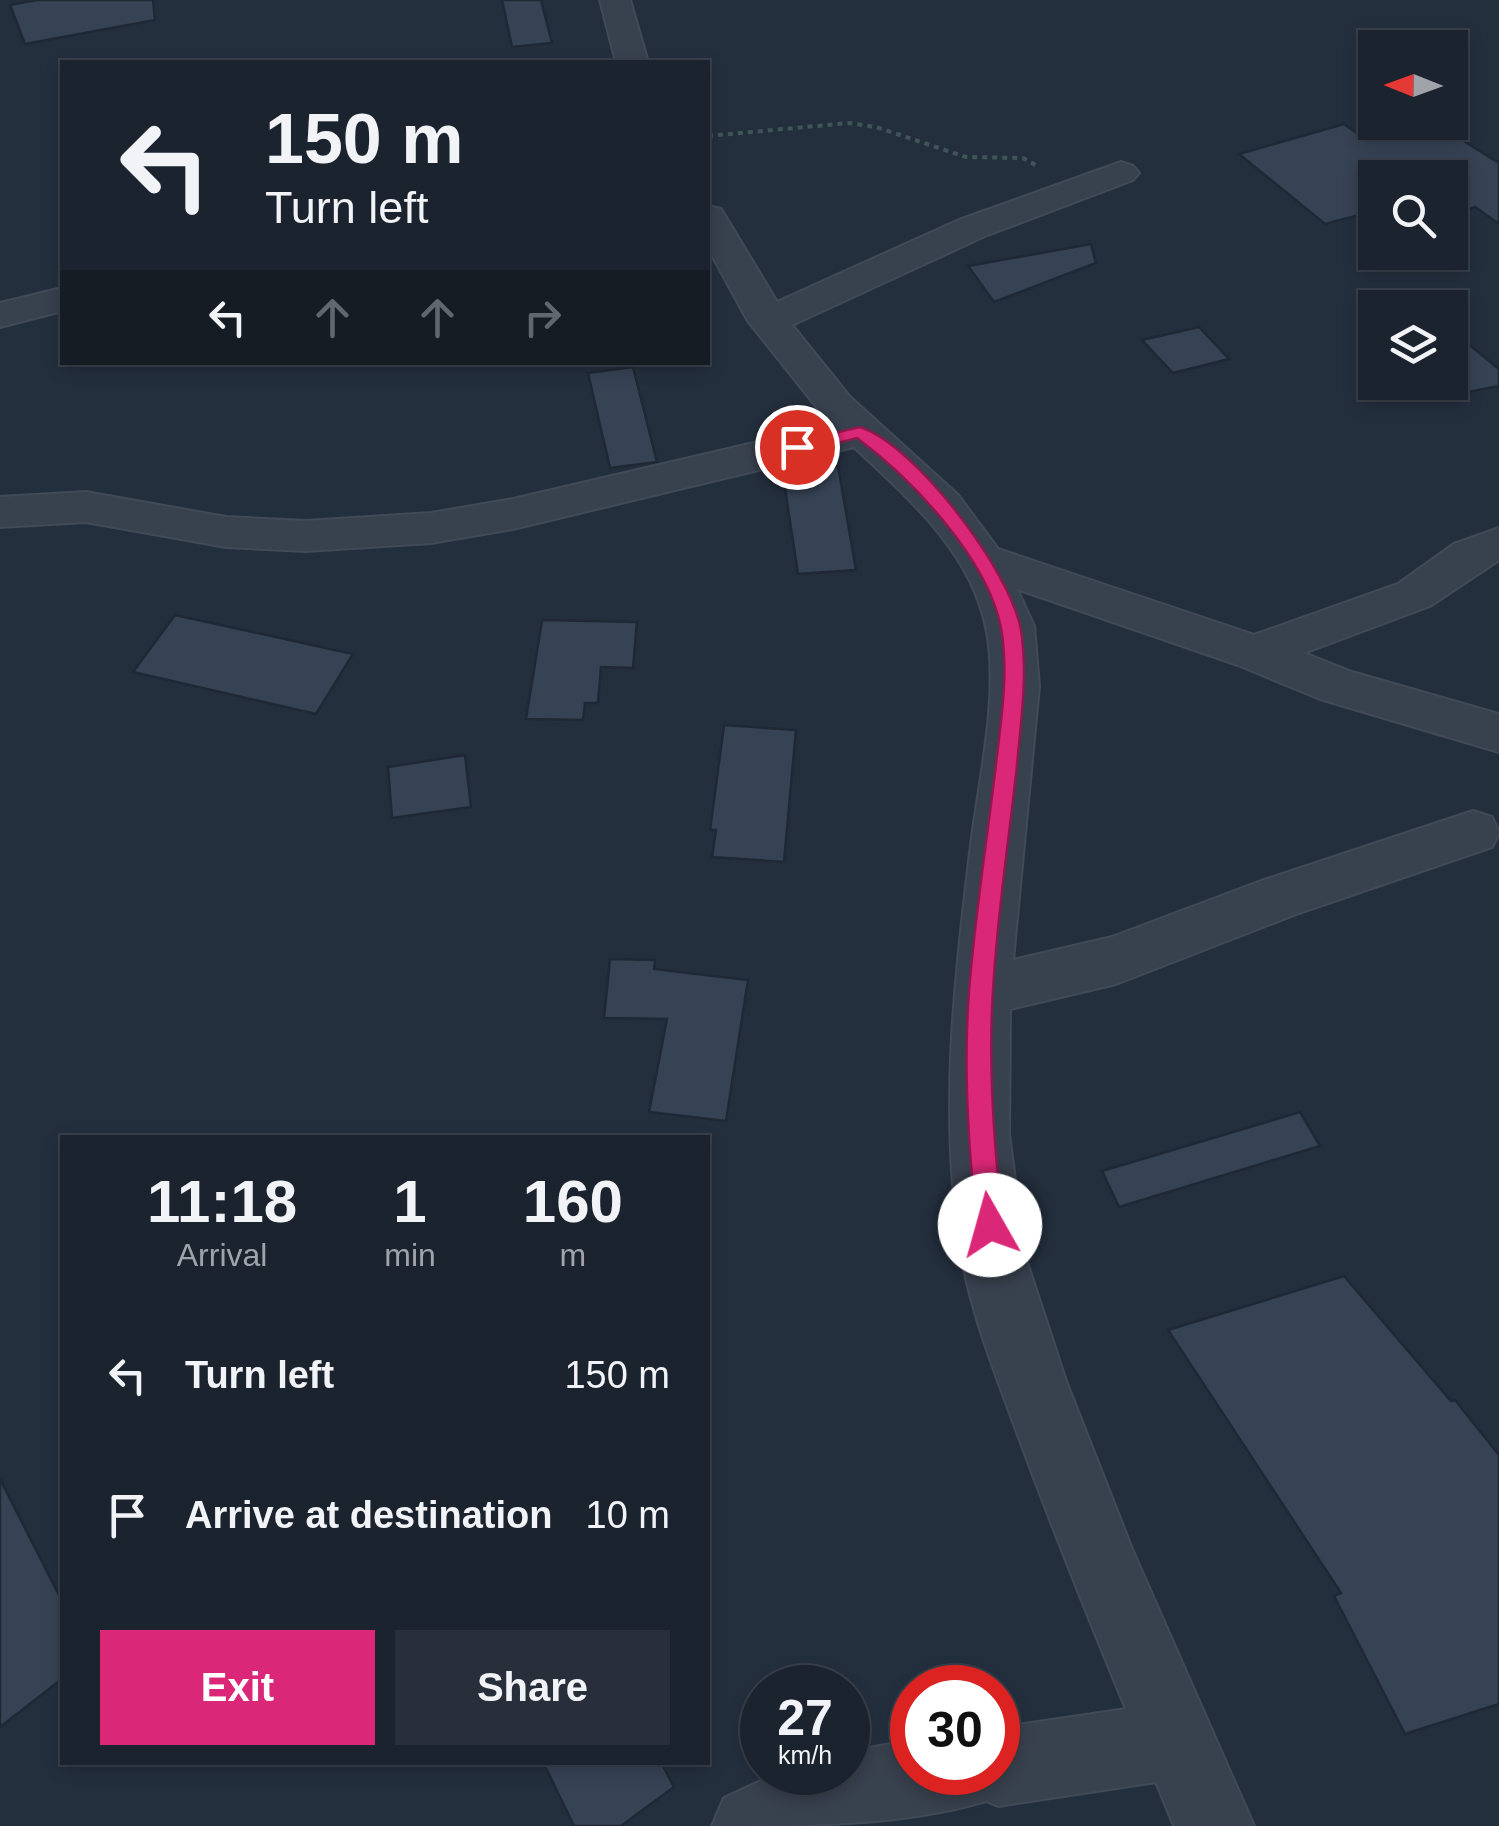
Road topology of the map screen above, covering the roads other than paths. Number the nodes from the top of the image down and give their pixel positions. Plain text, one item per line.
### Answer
1 (615, 0) edge
2 (631, 60) edge
3 (1121, 173) dead end
4 (710, 221) edge
5 (60, 300) edge
6 (0, 315) edge
7 (768, 321) junction
8 (860, 432) junction
9 (0, 512) edge
10 (1499, 543) edge
11 (982, 560) junction
12 (1255, 653) junction
13 (1499, 733) edge
14 (1473, 832) dead end
15 (981, 992) junction
16 (1176, 1740) junction
17 (1020, 1764) edge
18 (890, 1784) edge
19 (752, 1826) edge
20 (1214, 1826) edge

1 - 2 street
3 - 7 street
4 - 7 street
5 - 6 street
7 - 8 street
8 - 9 street
8 - 11 street
10 - 12 street
11 - 12 street
11 - 15 street
12 - 13 street
14 - 15 street
15 - 16 street
16 - 17 street
16 - 20 street
18 - 19 street

